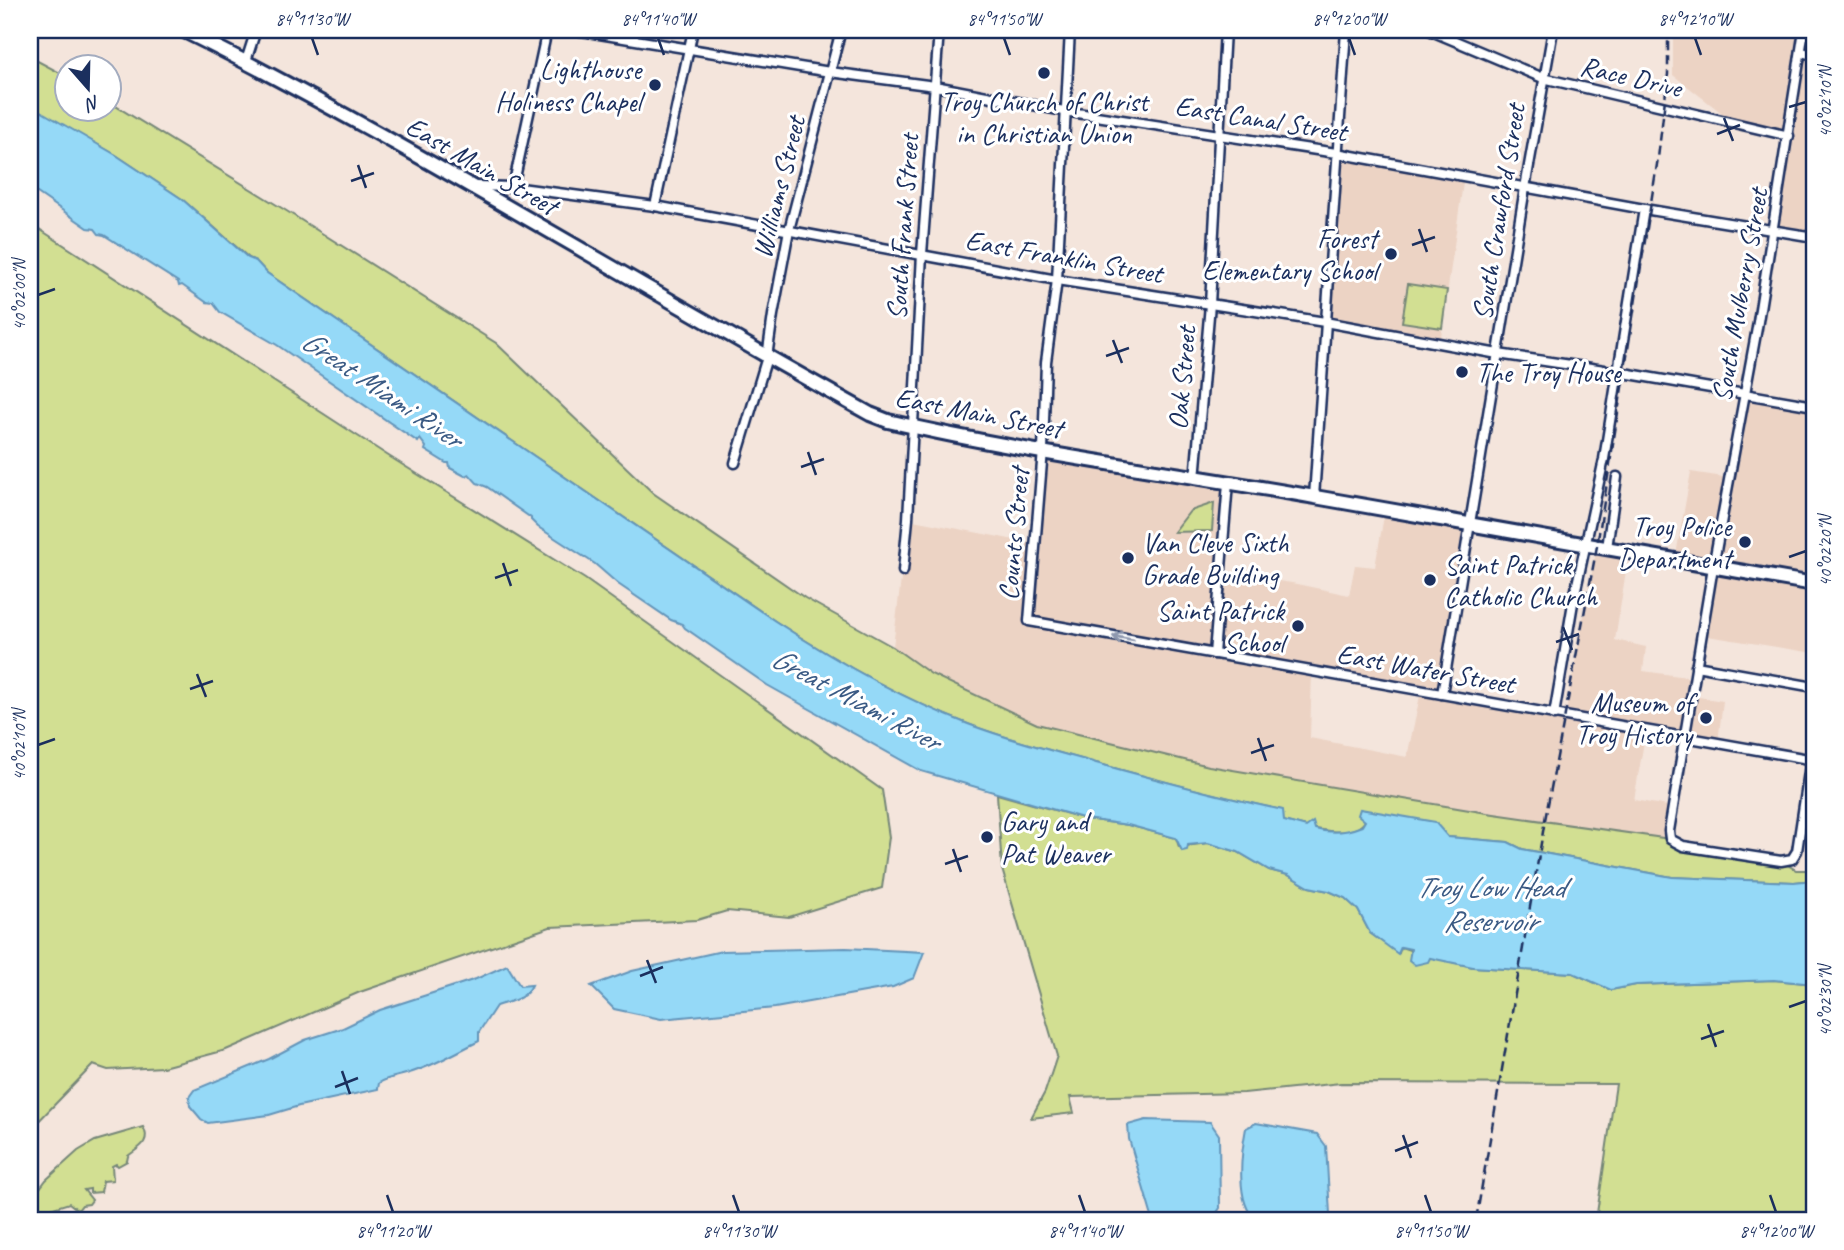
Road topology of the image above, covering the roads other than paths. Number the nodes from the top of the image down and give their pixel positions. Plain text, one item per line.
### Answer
1 (182, 30) edge
2 (256, 30) edge
3 (547, 30) edge
4 (575, 30) edge
5 (693, 30) edge
6 (841, 30) edge
7 (939, 30) edge
8 (1070, 30) edge
9 (1225, 30) edge
10 (1346, 30) edge
11 (1429, 30) edge
12 (1553, 30) edge
13 (1804, 30) edge
14 (687, 49) junction
15 (1801, 52) junction
16 (1814, 55) edge
17 (246, 61) junction
18 (830, 72) junction
19 (1543, 78) junction
20 (934, 86) junction
21 (1064, 111) junction
22 (1221, 134) junction
23 (1789, 136) junction
24 (1336, 153) junction
25 (470, 186) junction
26 (513, 187) junction
27 (1525, 188) junction
28 (655, 206) junction
29 (1644, 209) junction
30 (789, 230) junction
31 (1774, 230) junction
32 (1814, 237) edge
33 (922, 254) junction
34 (1057, 280) junction
35 (1210, 304) junction
36 (1325, 322) junction
37 (1498, 354) junction
38 (767, 357) junction
39 (1618, 372) junction
40 (1746, 395) junction
41 (1814, 406) edge
42 (912, 426) junction
43 (1043, 450) junction
44 (735, 463) dead end
45 (1617, 477) dead end
46 (1195, 478) junction
47 (1228, 483) junction
48 (1314, 497) junction
49 (1471, 526) junction
50 (1587, 545) junction
51 (1607, 548) junction
52 (1713, 567) junction
53 (902, 571) dead end
54 (1814, 584) edge
55 (1029, 621) joint
56 (1214, 654) junction
57 (1696, 667) junction
58 (1814, 687) edge
59 (1442, 694) junction
60 (1554, 715) junction
61 (1685, 736) junction
62 (1814, 739) edge
63 (1812, 760) edge

1 - 17 main road, East Main Street
2 - 17 street
3 - 26 street
4 - 14 street, East Canal Street
5 - 14 street
6 - 18 street, Williams Street
7 - 20 street, South Frank Street
8 - 21 street, Counts Street
9 - 22 street, Oak Street
10 - 24 street
11 - 19 street, Race Drive
12 - 19 street, South Crawford Street
13 - 15 street, South Mulberry Street
14 - 18 street, East Canal Street
14 - 28 street
15 - 16 street
15 - 23 street, South Mulberry Street
17 - 25 main road, East Main Street
18 - 20 street, East Canal Street
18 - 30 street, Williams Street
19 - 23 street, Race Drive
19 - 27 street, South Crawford Street
20 - 21 street, East Canal Street
20 - 33 street, South Frank Street
21 - 22 street, East Canal Street
21 - 34 street, Counts Street
22 - 24 street, East Canal Street
22 - 35 street, Oak Street
23 - 31 street, South Mulberry Street
24 - 27 street, East Canal Street
24 - 36 street
25 - 26 street, East Franklin Street
25 - 38 main road, East Main Street
26 - 28 street, East Franklin Street
27 - 29 street, East Canal Street
27 - 37 street, South Crawford Street
28 - 30 street, East Franklin Street
29 - 31 street, East Canal Street
29 - 39 street
30 - 33 street, East Franklin Street
30 - 38 street, Williams Street
31 - 32 street, East Canal Street
31 - 40 street, South Mulberry Street
33 - 34 street, East Franklin Street
33 - 42 street, South Frank Street
34 - 35 street, East Franklin Street
34 - 43 street, Counts Street
35 - 36 street, East Franklin Street
35 - 46 street, Oak Street
36 - 37 street, East Franklin Street
36 - 48 street
37 - 39 street, East Franklin Street
37 - 49 street, South Crawford Street
38 - 42 main road, East Main Street
38 - 44 street, Williams Street
39 - 40 street, East Franklin Street
39 - 50 street
40 - 41 street, East Franklin Street
40 - 52 street, South Mulberry Street
42 - 43 main road, East Main Street
42 - 53 street, South Frank Street
43 - 46 main road, East Main Street
43 - 55 street, Counts Street
45 - 51 street
46 - 47 main road, East Main Street
47 - 48 main road, East Main Street
47 - 56 street
48 - 49 main road, East Main Street
49 - 50 main road, East Main Street
49 - 59 street, South Crawford Street
50 - 51 main road, East Main Street
50 - 60 street
51 - 52 main road, East Main Street
52 - 54 main road, East Main Street
52 - 57 street, South Mulberry Street
56 -> 55 street, East Water Street
56 - 59 street, East Water Street
57 - 58 street
57 - 61 street, South Mulberry Street
59 - 60 street, East Water Street
60 - 61 street, East Water Street
61 - 63 street, East Water Street
61 - 63 street, South Mulberry Street
62 - 63 street

